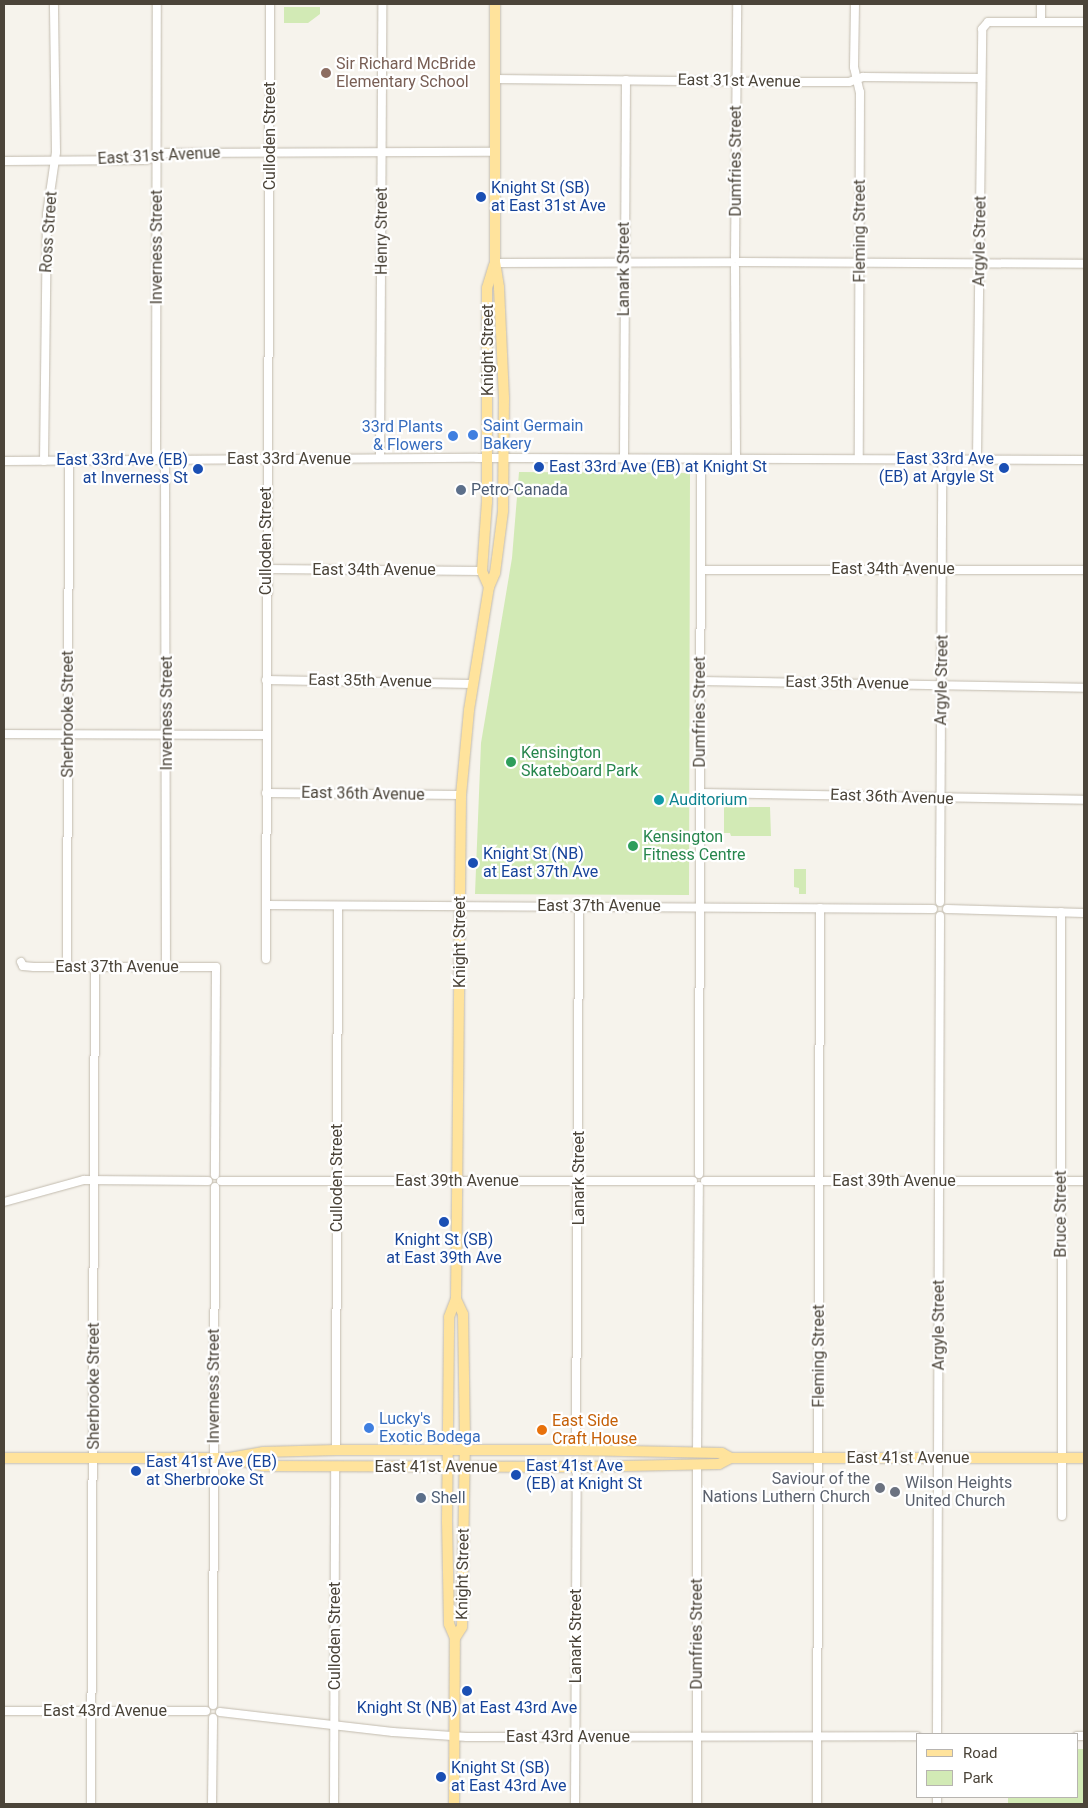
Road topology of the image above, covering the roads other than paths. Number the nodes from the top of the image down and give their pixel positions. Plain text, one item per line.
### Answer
1 (54, 4) edge
2 (157, 4) edge
3 (270, 4) edge
4 (382, 4) edge
5 (495, 4) edge
6 (737, 4) edge
7 (855, 4) edge
8 (1041, 4) edge
9 (1041, 22) junction
10 (1084, 22) edge
11 (858, 78) junction
12 (981, 78) junction
13 (495, 79) junction
14 (626, 80) junction
15 (736, 81) junction
16 (382, 151) junction
17 (270, 152) junction
18 (495, 152) junction
19 (157, 156) junction
20 (56, 160) junction
21 (4, 161) edge
22 (624, 262) junction
23 (735, 262) junction
24 (860, 262) junction
25 (495, 263) junction
26 (979, 263) junction
27 (1084, 264) edge
28 (380, 458) junction
29 (488, 458) junction
30 (504, 458) junction
31 (267, 459) junction
32 (624, 459) junction
33 (702, 459) junction
34 (736, 459) junction
35 (859, 459) junction
36 (942, 459) junction
37 (977, 459) junction
38 (156, 460) junction
39 (165, 460) junction
40 (1084, 460) edge
41 (4, 461) edge
42 (44, 461) junction
43 (69, 461) junction
44 (266, 569) junction
45 (943, 569) junction
46 (702, 570) junction
47 (1084, 570) edge
48 (482, 571) junction
49 (489, 586) junction
50 (266, 680) junction
51 (700, 682) junction
52 (473, 684) junction
53 (942, 685) junction
54 (1084, 688) edge
55 (4, 734) edge
56 (68, 734) junction
57 (167, 734) junction
58 (265, 735) junction
59 (266, 793) junction
60 (700, 794) junction
61 (461, 795) junction
62 (941, 797) junction
63 (1084, 800) edge
64 (940, 902) junction
65 (266, 905) junction
66 (460, 905) junction
67 (338, 906) junction
68 (579, 906) junction
69 (699, 906) junction
70 (820, 908) junction
71 (933, 909) junction
72 (947, 909) junction
73 (1061, 912) junction
74 (1084, 912) edge
75 (940, 916) junction
76 (266, 959) dead end
77 (21, 962) dead end
78 (216, 966) joint
79 (67, 967) junction
80 (95, 967) junction
81 (166, 967) junction
82 (94, 1180) junction
83 (1061, 1180) junction
84 (1084, 1180) edge
85 (217, 1181) junction
86 (337, 1181) junction
87 (458, 1181) junction
88 (579, 1181) junction
89 (819, 1181) junction
90 (940, 1181) junction
91 (699, 1183) junction
92 (4, 1202) edge
93 (456, 1299) junction
94 (336, 1450) junction
95 (448, 1450) junction
96 (465, 1450) junction
97 (576, 1450) junction
98 (697, 1452) junction
99 (4, 1458) edge
100 (94, 1458) junction
101 (214, 1458) junction
102 (229, 1458) junction
103 (732, 1458) junction
104 (818, 1458) junction
105 (939, 1458) junction
106 (1060, 1458) junction
107 (1084, 1458) edge
108 (697, 1464) junction
109 (336, 1467) junction
110 (448, 1467) junction
111 (464, 1467) junction
112 (577, 1467) junction
113 (1062, 1516) dead end
114 (455, 1638) junction
115 (213, 1705) junction
116 (4, 1711) edge
117 (92, 1711) junction
118 (206, 1711) junction
119 (220, 1712) junction
120 (213, 1718) junction
121 (335, 1725) junction
122 (937, 1733) edge
123 (697, 1735) junction
124 (454, 1736) junction
125 (818, 1736) junction
126 (916, 1736) edge
127 (576, 1737) junction
128 (91, 1804) edge
129 (212, 1804) edge
130 (334, 1804) edge
131 (454, 1804) edge
132 (575, 1804) edge
133 (697, 1804) edge
134 (817, 1804) edge

1 - 20 street, Ross Street
2 - 19 street, Inverness Street
3 - 17 street, Culloden Street
4 - 16 street, Henry Street
5 - 13 main road, Knight Street
6 - 15 street, Dumfries Street
7 - 11 street, Fleming Street
8 - 9 street
9 - 10 street
9 - 12 street, Argyle Street
11 - 12 street, East 31st Avenue
11 - 15 street, East 31st Avenue
11 - 24 street, Fleming Street
12 - 26 street, Argyle Street
13 - 14 street, East 31st Avenue
13 - 18 main road, Knight Street
14 - 15 street, East 31st Avenue
14 - 22 street, Lanark Street
15 - 23 street, Dumfries Street
16 - 17 street, East 31st Avenue
16 - 18 street, East 31st Avenue
16 - 28 street, Henry Street
17 - 19 street, East 31st Avenue
17 - 31 street, Culloden Street
18 - 25 main road, Knight Street
19 - 20 street, East 31st Avenue
19 - 38 street, Inverness Street
20 - 21 street, East 31st Avenue
20 - 42 street, Ross Street
22 - 23 street
22 - 25 street
22 - 32 street, Lanark Street
23 - 24 street
23 - 34 street, Dumfries Street
24 - 26 street
24 - 35 street, Fleming Street
25 - 29 main road, Knight Street
25 - 30 main road, Knight Street
26 - 27 street
26 - 37 street, Argyle Street
28 - 29 street, East 33rd Avenue
28 - 31 street, East 33rd Avenue
29 - 30 street, East 33rd Avenue
29 - 48 main road, Knight Street
30 - 32 street, East 33rd Avenue
30 - 49 main road, Knight Street
31 - 39 street, East 33rd Avenue
31 - 44 street, Culloden Street
32 - 33 street, East 33rd Avenue
33 - 34 street, East 33rd Avenue
33 - 46 street, Dumfries Street
34 - 35 street, East 33rd Avenue
35 - 36 street, East 33rd Avenue
36 - 37 street, East 33rd Avenue
36 - 45 street, Argyle Street
37 - 40 street, East 33rd Avenue
38 - 39 street, East 33rd Avenue
38 - 43 street, East 33rd Avenue
39 - 57 street, Inverness Street
41 - 42 street, East 33rd Avenue
42 - 43 street, East 33rd Avenue
43 - 56 street, Sherbrooke Street
44 - 48 street, East 34th Avenue
44 - 50 street, Culloden Street
45 - 46 street, East 34th Avenue
45 - 47 street, East 34th Avenue
45 - 53 street, Argyle Street
46 - 51 street, Dumfries Street
48 - 49 main road, Knight Street
49 - 52 main road, Knight Street
50 - 52 street, East 35th Avenue
50 - 58 street, Culloden Street
51 - 53 street, East 35th Avenue
51 - 60 street, Dumfries Street
52 - 61 main road, Knight Street
53 - 54 street, East 35th Avenue
53 - 62 street, Argyle Street
55 - 56 street
56 - 57 street
56 - 79 street, Sherbrooke Street
57 - 58 street
57 - 81 street, Inverness Street
58 - 59 street, Culloden Street
59 - 61 street, East 36th Avenue
59 - 65 street, Culloden Street
60 - 62 street, East 36th Avenue
60 - 69 street, Dumfries Street
61 - 66 main road, Knight Street
62 - 63 street, East 36th Avenue
62 - 64 street, Argyle Street
64 - 71 street
64 - 72 street
65 - 67 street, East 37th Avenue
65 - 76 street, Culloden Street
66 - 67 street, East 37th Avenue
66 - 68 street, East 37th Avenue
66 - 87 main road, Knight Street
67 - 86 street, Culloden Street
68 - 69 street, East 37th Avenue
68 - 88 street, Lanark Street
69 - 70 street, East 37th Avenue
69 - 91 street, Dumfries Street
70 - 71 street, East 37th Avenue
70 - 89 street, Fleming Street
71 - 75 street
72 - 73 street
72 - 75 street
73 - 74 street
73 - 83 street, Bruce Street
75 - 90 street, Argyle Street
77 - 79 street, East 37th Avenue
78 - 81 street, East 37th Avenue
78 - 85 street, Inverness Street
79 - 80 street, East 37th Avenue
80 - 81 street, East 37th Avenue
80 - 82 street, Sherbrooke Street
82 - 85 street
82 - 92 street
82 - 100 street, Sherbrooke Street
83 - 84 street, East 39th Avenue
83 - 90 street, East 39th Avenue
83 - 106 street, Bruce Street
85 - 86 street, East 39th Avenue
85 - 101 street, Inverness Street
86 - 87 street, East 39th Avenue
86 - 94 street, Culloden Street
87 - 88 street, East 39th Avenue
87 - 93 main road, Knight Street
88 - 91 street, East 39th Avenue
88 - 97 street, Lanark Street
89 - 90 street, East 39th Avenue
89 - 91 street, East 39th Avenue
89 - 104 street, Fleming Street
90 - 105 street, Argyle Street
91 - 98 street
93 - 95 main road, Knight Street
93 - 96 main road, Knight Street
94 - 95 main road, East 41st Avenue
94 - 102 main road, East 41st Avenue
95 - 96 main road, East 41st Avenue
95 - 110 main road, Knight Street
96 - 97 main road, East 41st Avenue
96 - 111 main road, Knight Street
97 - 98 main road, East 41st Avenue
98 - 103 main road, East 41st Avenue
99 - 100 main road, East 41st Avenue
100 - 101 main road, East 41st Avenue
100 - 117 street, Sherbrooke Street
101 - 102 main road, East 41st Avenue
101 - 115 street, Inverness Street
102 - 109 main road, East 41st Avenue
103 - 104 main road, East 41st Avenue
103 - 108 main road, East 41st Avenue
104 - 105 main road, East 41st Avenue
104 - 125 street, Fleming Street
105 - 106 main road, East 41st Avenue
105 - 122 street, Argyle Street
106 - 107 main road, East 41st Avenue
106 - 113 street, Bruce Street
108 - 112 main road, East 41st Avenue
108 - 123 street, Dumfries Street
109 - 110 main road, East 41st Avenue
109 - 121 street, Culloden Street
110 - 111 main road, East 41st Avenue
110 - 114 main road, Knight Street
111 - 112 main road, East 41st Avenue
111 - 114 main road, Knight Street
112 - 127 street, Lanark Street
114 - 124 main road, Knight Street
115 - 118 street
115 - 119 street
116 - 117 street, East 43rd Avenue
117 - 118 street, East 43rd Avenue
117 - 128 street, Sherbrooke Street
118 - 120 street
119 - 120 street
119 - 121 street, East 43rd Avenue
120 - 129 street
121 - 124 street, East 43rd Avenue
121 - 130 street, Culloden Street
123 - 125 street, East 43rd Avenue
123 - 127 street, East 43rd Avenue
123 - 133 street, Dumfries Street
124 - 127 street, East 43rd Avenue
124 - 131 main road, Knight Street
125 - 126 street, East 43rd Avenue
125 - 134 street, Fleming Street
127 - 132 street, Lanark Street

